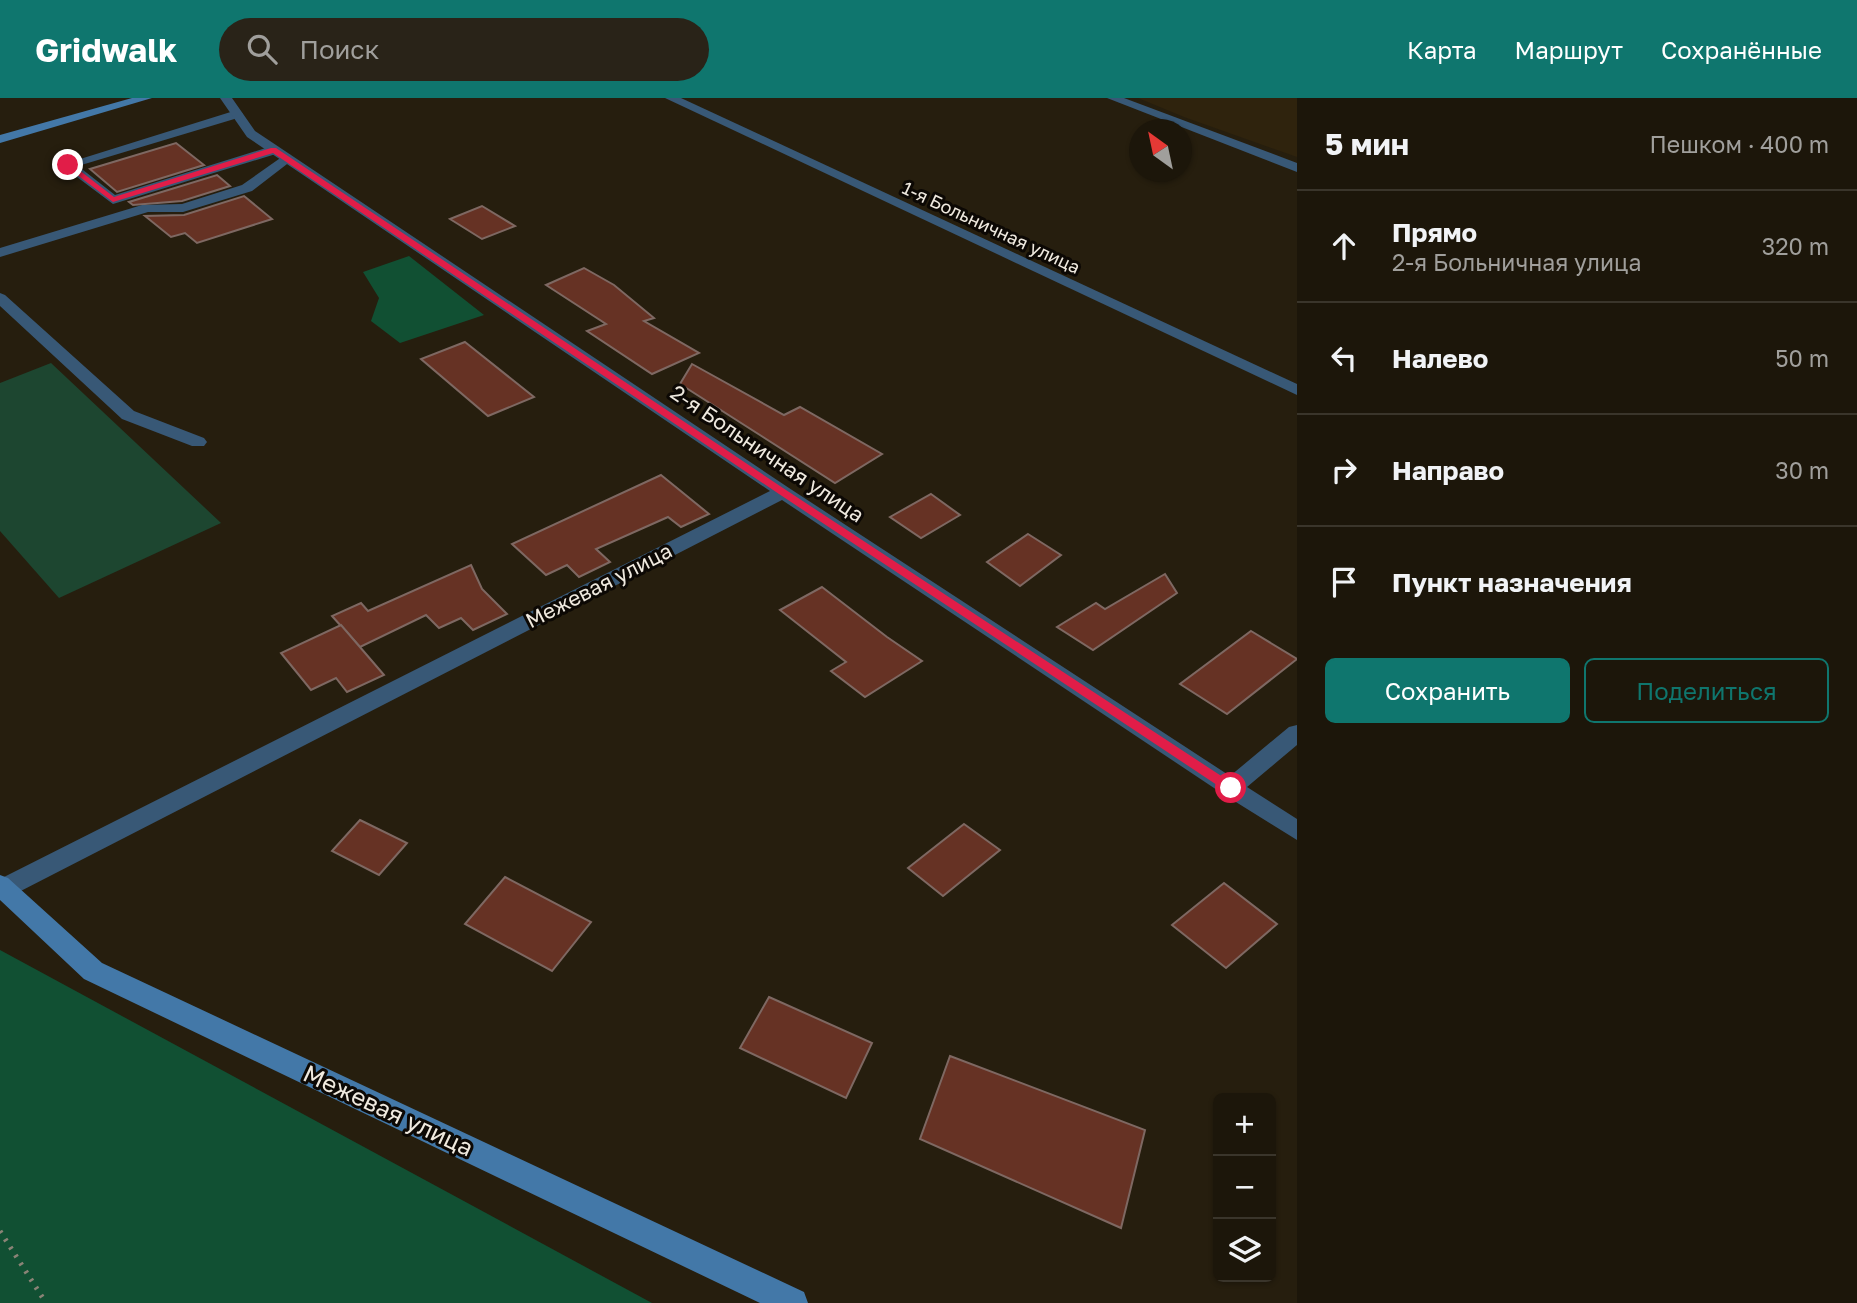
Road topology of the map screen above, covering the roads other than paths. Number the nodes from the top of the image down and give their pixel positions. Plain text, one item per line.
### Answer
1 (146, 98) edge
2 (226, 98) edge
3 (671, 98) edge
4 (1112, 98) edge
5 (237, 114) junction
6 (0, 139) edge
7 (280, 154) junction
8 (1297, 167) edge
9 (0, 253) edge
10 (0, 298) edge
11 (1297, 390) edge
12 (198, 442) dead end
13 (783, 492) junction
14 (1297, 733) edge
15 (1231, 788) junction
16 (1297, 831) edge
17 (1, 887) edge
18 (793, 1303) edge

1 - 6 street
2 - 5 street, 2-я Больничная улица
3 - 11 street, 1-я Больничная улица
4 - 8 street
5 - 7 street, 2-я Больничная улица
5 - 7 street
7 - 9 street
7 - 13 street, 2-я Больничная улица
10 - 12 street
13 - 15 street, 2-я Больничная улица
13 - 17 street, Межевая улица
14 - 15 street
15 - 16 street, 2-я Больничная улица
17 - 18 street, Межевая улица

